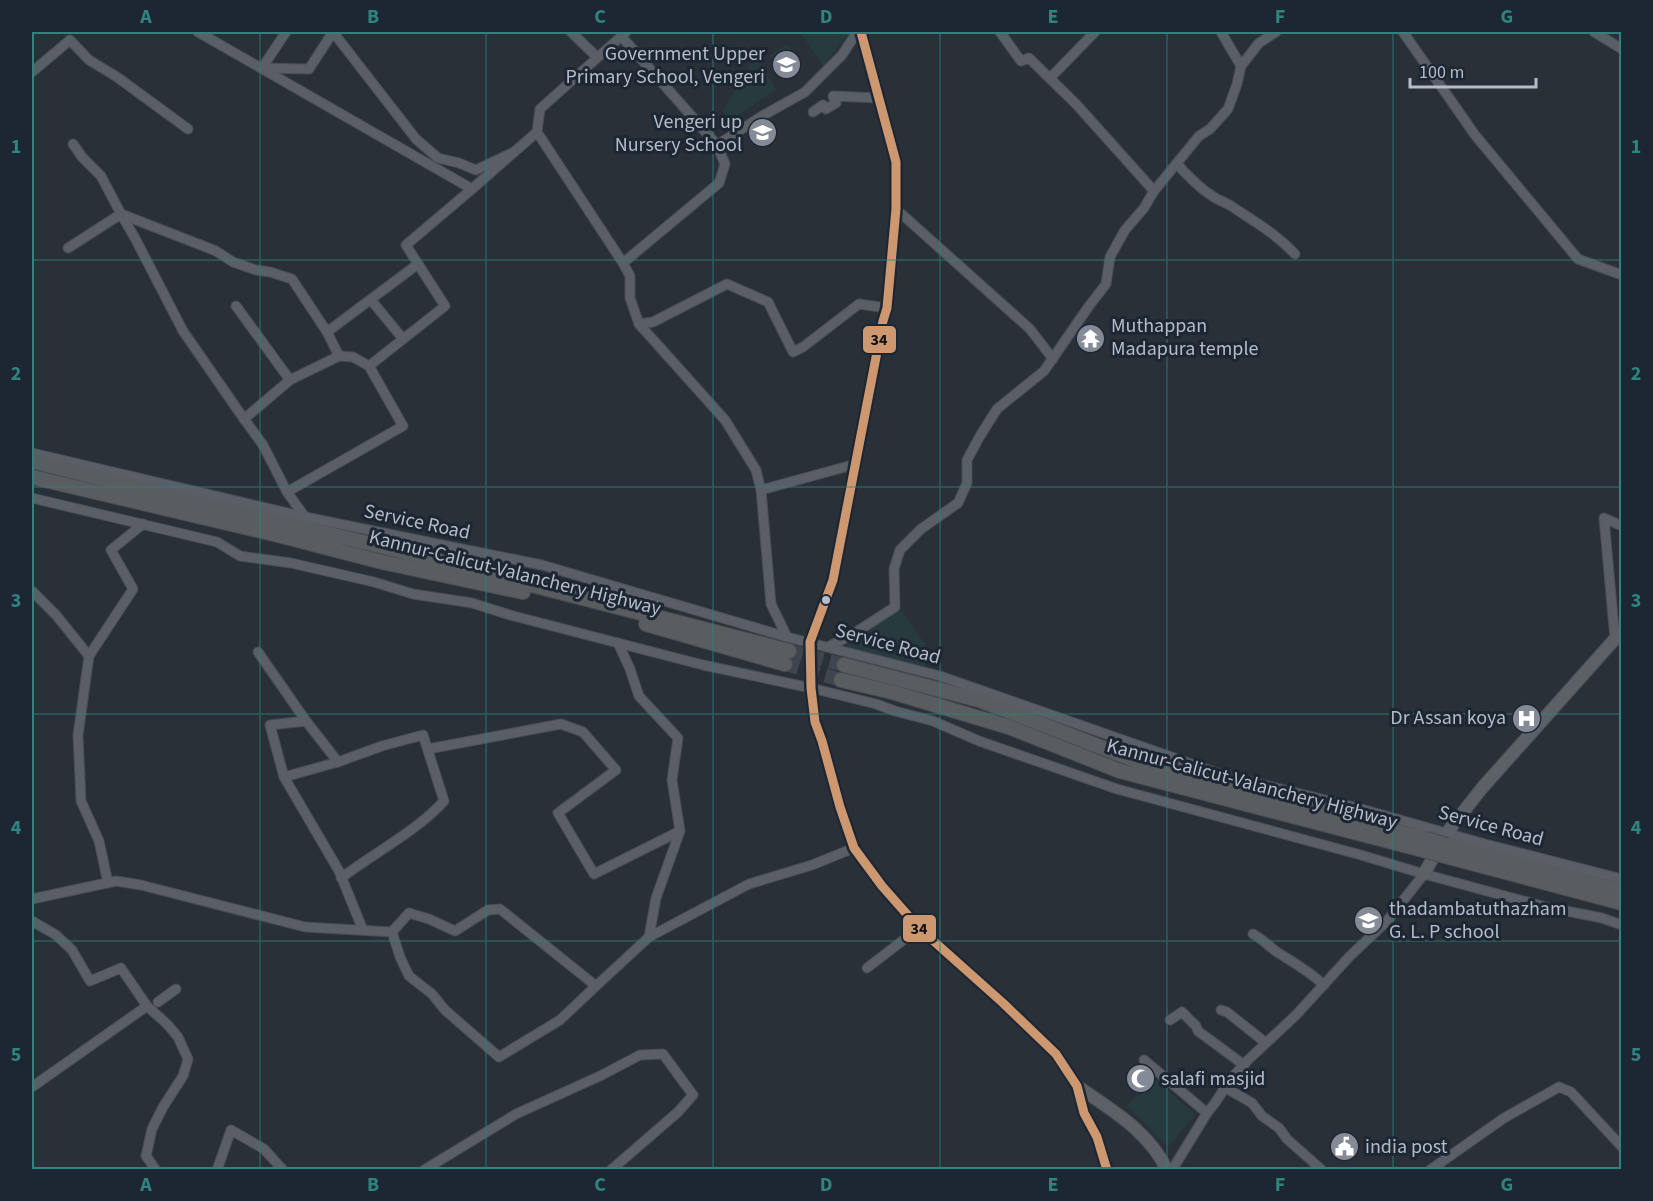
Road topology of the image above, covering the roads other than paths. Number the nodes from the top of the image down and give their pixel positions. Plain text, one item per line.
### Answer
1 (198, 32) edge
2 (286, 32) edge
3 (571, 32) edge
4 (859, 32) edge
5 (999, 32) edge
6 (1095, 32) edge
7 (1221, 32) edge
8 (1276, 32) edge
9 (1403, 32) edge
10 (1594, 32) edge
11 (624, 34) edge
12 (1622, 49) edge
13 (597, 57) junction
14 (1241, 66) junction
15 (262, 68) junction
16 (32, 72) edge
17 (1050, 78) junction
18 (879, 98) junction
19 (813, 112) dead end
20 (188, 129) dead end
21 (537, 132) junction
22 (73, 144) dead end
23 (717, 145) junction
24 (514, 152) junction
25 (1177, 164) junction
26 (472, 189) junction
27 (1154, 191) junction
28 (896, 209) junction
29 (121, 214) junction
30 (68, 248) dead end
31 (1295, 254) dead end
32 (623, 263) junction
33 (418, 264) junction
34 (1622, 275) edge
35 (370, 300) junction
36 (236, 306) dead end
37 (887, 308) junction
38 (639, 324) junction
39 (327, 332) junction
40 (403, 339) junction
41 (339, 356) junction
42 (1053, 359) junction
43 (369, 366) junction
44 (290, 380) junction
45 (244, 419) junction
46 (32, 453) edge
47 (32, 461) edge
48 (856, 464) junction
49 (32, 477) edge
50 (760, 490) junction
51 (286, 492) junction
52 (32, 498) edge
53 (304, 517) junction
54 (143, 524) junction
55 (1622, 526) edge
56 (32, 591) edge
57 (1618, 635) edge
58 (787, 637) junction
59 (810, 642) junction
60 (618, 643) junction
61 (828, 647) junction
62 (258, 652) dead end
63 (89, 656) junction
64 (844, 665) tunnel mouth
65 (842, 680) tunnel mouth
66 (811, 688) junction
67 (306, 721) junction
68 (428, 749) junction
69 (338, 762) junction
70 (284, 777) junction
71 (680, 831) junction
72 (1423, 844) junction
73 (1446, 845) junction
74 (854, 849) junction
75 (1424, 874) junction
76 (341, 878) junction
77 (1622, 879) edge
78 (108, 883) junction
79 (1622, 891) edge
80 (32, 899) edge
81 (1622, 903) edge
82 (32, 921) edge
83 (1622, 925) edge
84 (919, 928) junction
85 (363, 930) junction
86 (392, 932) junction
87 (1253, 934) dead end
88 (649, 937) junction
89 (867, 968) dead end
90 (1324, 985) junction
91 (596, 986) junction
92 (177, 989) dead end
93 (158, 1002) dead end
94 (147, 1006) junction
95 (1221, 1010) dead end
96 (1170, 1020) dead end
97 (1266, 1043) junction
98 (1144, 1060) dead end
99 (1244, 1065) junction
100 (1077, 1086) junction
101 (32, 1087) edge
102 (1224, 1087) junction
103 (1207, 1113) junction
104 (1622, 1147) edge
105 (156, 1170) edge
106 (217, 1170) edge
107 (283, 1170) edge
108 (424, 1170) edge
109 (611, 1170) edge
110 (1107, 1170) edge
111 (1167, 1170) edge
112 (1173, 1170) edge
113 (1322, 1170) edge
114 (1430, 1170) edge

1 - 15 street
2 - 15 street
3 - 13 street
4 - 18 main road
4 - 23 street
5 - 17 street
6 - 17 street
7 - 14 street
8 - 14 street
9 - 34 street
10 - 12 street
11 - 13 street
11 - 23 street
13 - 21 street
14 - 25 street
15 - 24 street
15 - 26 street
16 - 20 street
17 - 27 street
18 - 19 street
18 - 28 main road
21 - 24 street
21 - 32 street
22 - 29 street
23 - 32 street
24 - 26 street
25 - 27 street
25 - 31 street
26 - 33 street
27 - 42 street
28 - 37 main road
28 - 42 street
29 - 30 street
29 - 39 street
29 - 45 street
32 - 38 street
33 - 35 street
33 - 40 street
35 - 39 street
35 - 40 street
36 - 44 street
37 - 38 street
37 - 48 main road
38 - 50 street
39 - 41 street
40 - 43 street
41 - 43 street
41 - 44 street
42 - 61 street
43 - 51 street
44 - 45 street
45 - 51 street
46 - 53 street, Service Road
47 - 49 highway, Kannur-Calicut-Valanchery Highway
48 - 50 street
48 - 59 main road
50 - 58 street
51 - 53 street
52 - 54 street
53 - 58 street, Service Road
54 - 60 street
54 - 63 street
55 - 57 street
56 - 63 street
57 - 73 main road
58 - 59 street, Service Road
59 - 61 street, Service Road
59 - 66 main road
60 - 66 street
60 - 71 street
61 - 73 street, Service Road
62 - 67 street
63 - 78 street
64 - 72 highway
65 - 72 highway, Kannur-Calicut-Valanchery Highway
66 - 74 main road
66 - 75 street
67 - 69 street
67 - 70 street
68 - 69 street
68 - 71 street
68 - 76 street
69 - 70 street
70 - 76 street
71 - 88 street
72 - 73 highway, Kannur-Calicut-Valanchery Highway, bridge
73 - 75 main road
73 - 77 street, Service Road
73 - 79 highway
73 - 81 highway, Kannur-Calicut-Valanchery Highway
74 - 84 main road
74 - 88 street
75 - 83 street
75 - 90 street
76 - 85 street
78 - 80 street
78 - 85 street
82 - 94 street
84 - 89 street
84 - 100 main road
85 - 86 street
86 - 91 street
86 - 91 street
87 - 90 street
88 - 91 street
90 - 97 street
92 - 93 street
94 - 101 street
94 - 105 street
95 - 97 street
96 - 99 street
97 - 99 street
98 - 103 street
99 - 102 street
100 - 110 main road
100 - 111 main road
102 - 103 street
102 - 113 street
103 - 112 street
104 - 114 street
106 - 107 street
108 - 109 street

